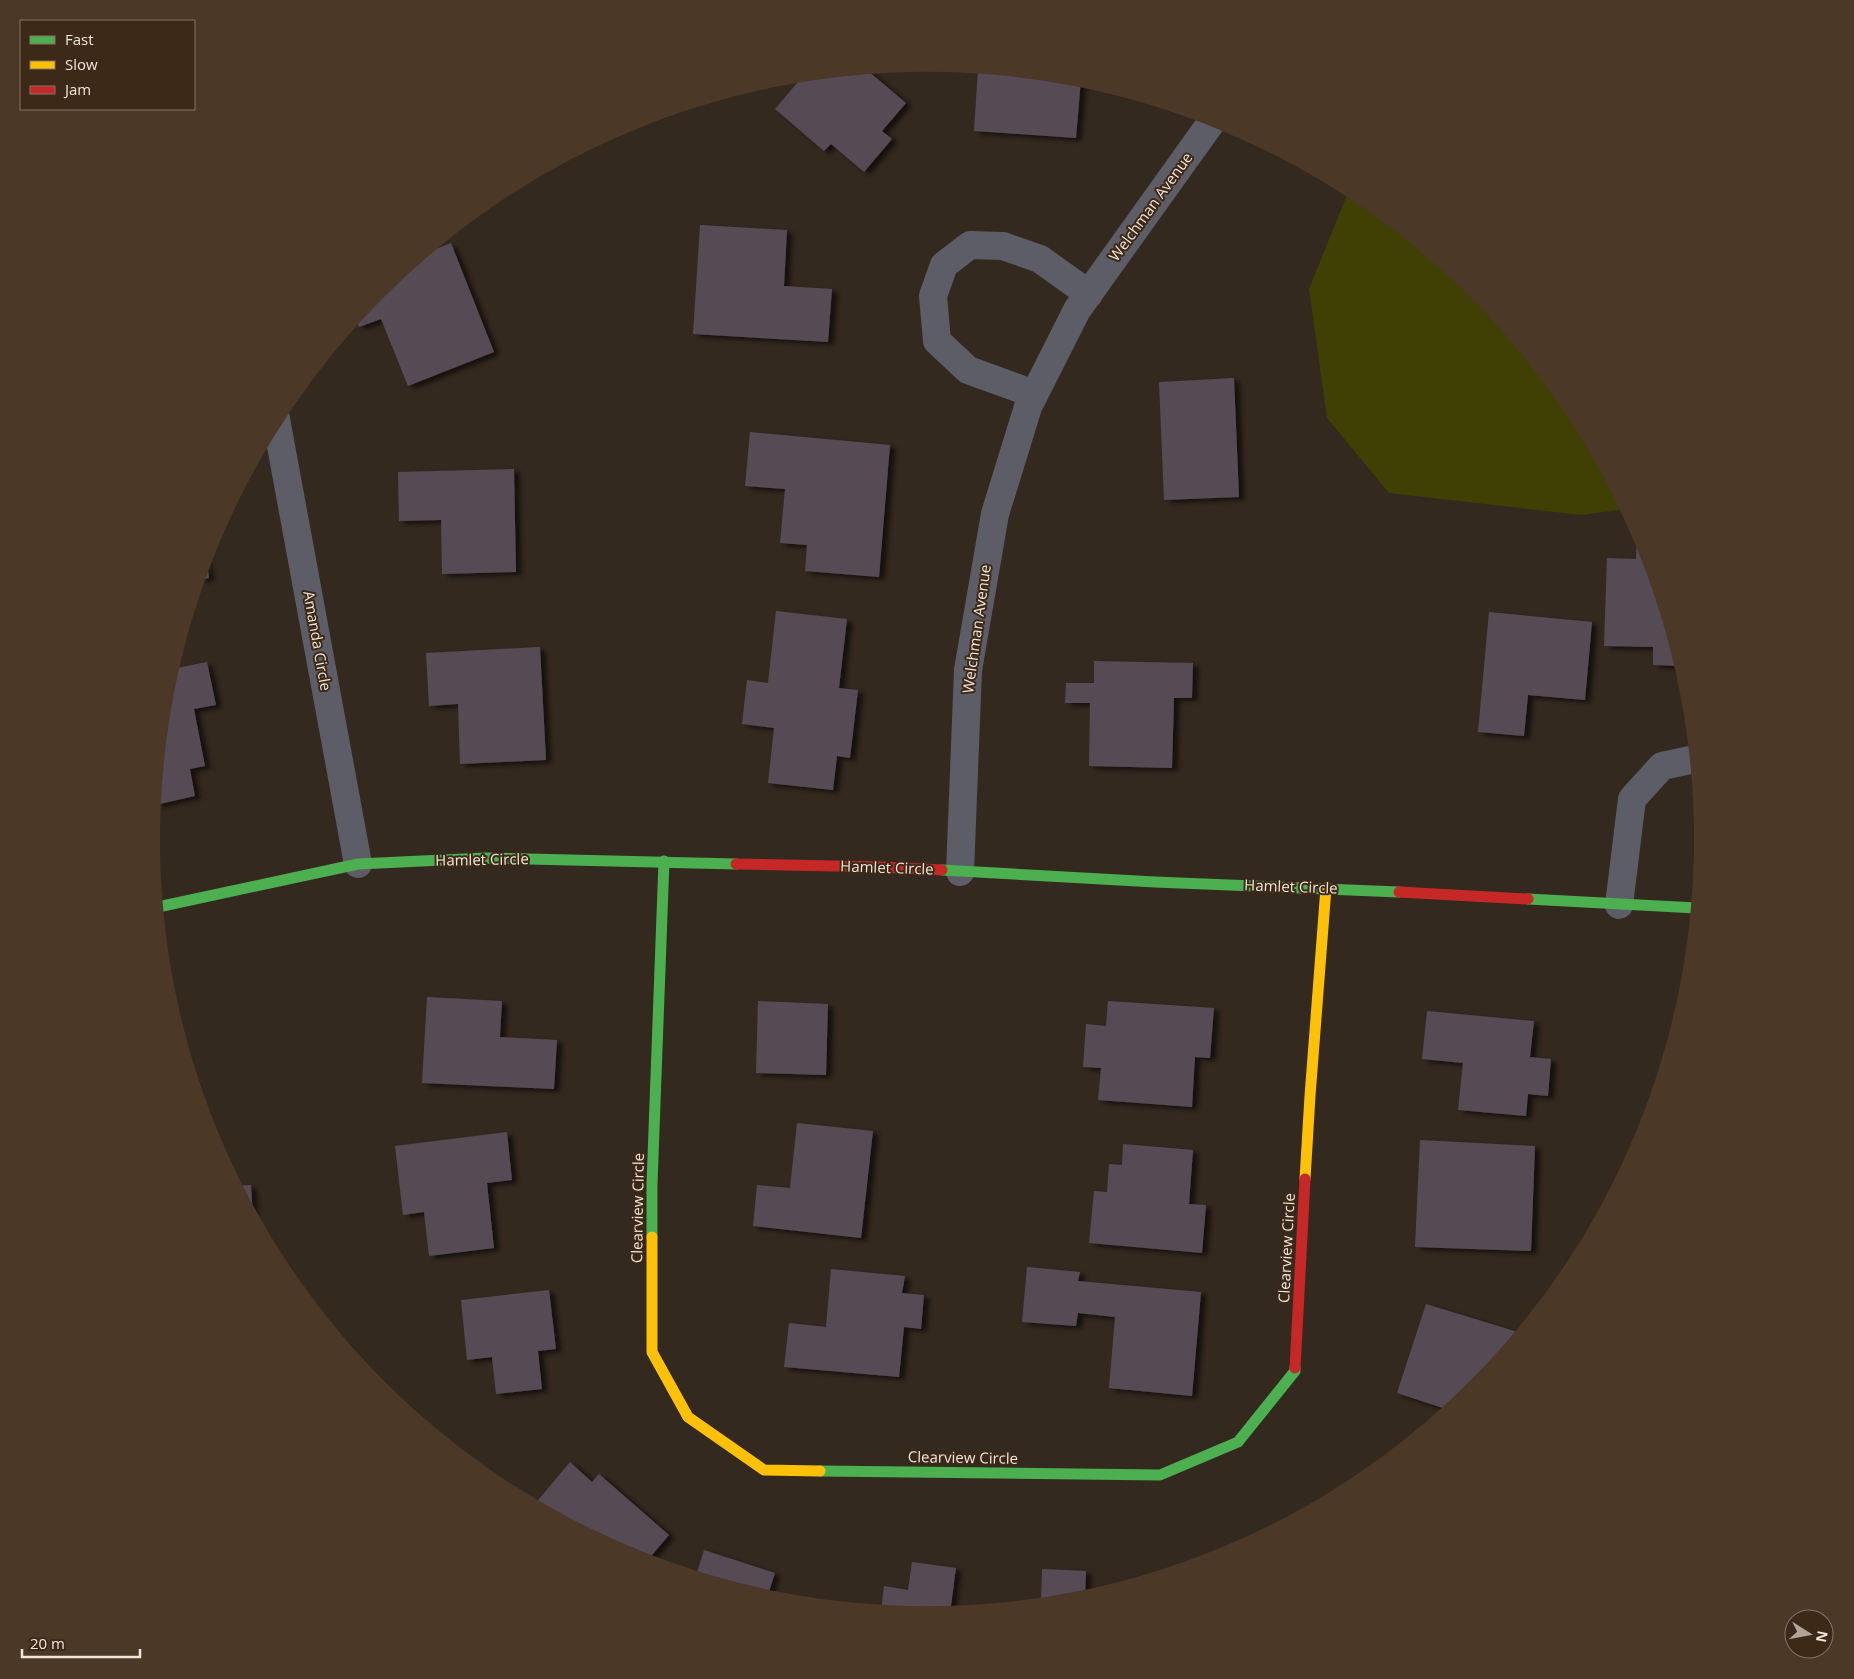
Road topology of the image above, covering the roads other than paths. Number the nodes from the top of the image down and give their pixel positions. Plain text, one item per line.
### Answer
1 (1209, 126) edge
2 (1089, 294) junction
3 (1034, 394) junction
4 (278, 431) edge
5 (1689, 760) edge
6 (664, 861) junction
7 (358, 864) junction
8 (960, 872) junction
9 (1326, 888) junction
10 (1619, 904) junction
11 (164, 907) edge
12 (1690, 908) edge

1 - 2 street, Welchman Avenue
2 - 3 street, Welchman Avenue
2 - 3 street
3 - 8 street, Welchman Avenue
4 - 7 street, Amanda Circle
5 - 10 street
6 - 7 street, Hamlet Circle
6 - 8 street, Hamlet Circle
6 - 9 street, Clearview Circle
7 - 11 street, Hamlet Circle
8 - 9 street, Hamlet Circle
9 - 10 street, Hamlet Circle
10 - 12 street, Hamlet Circle

